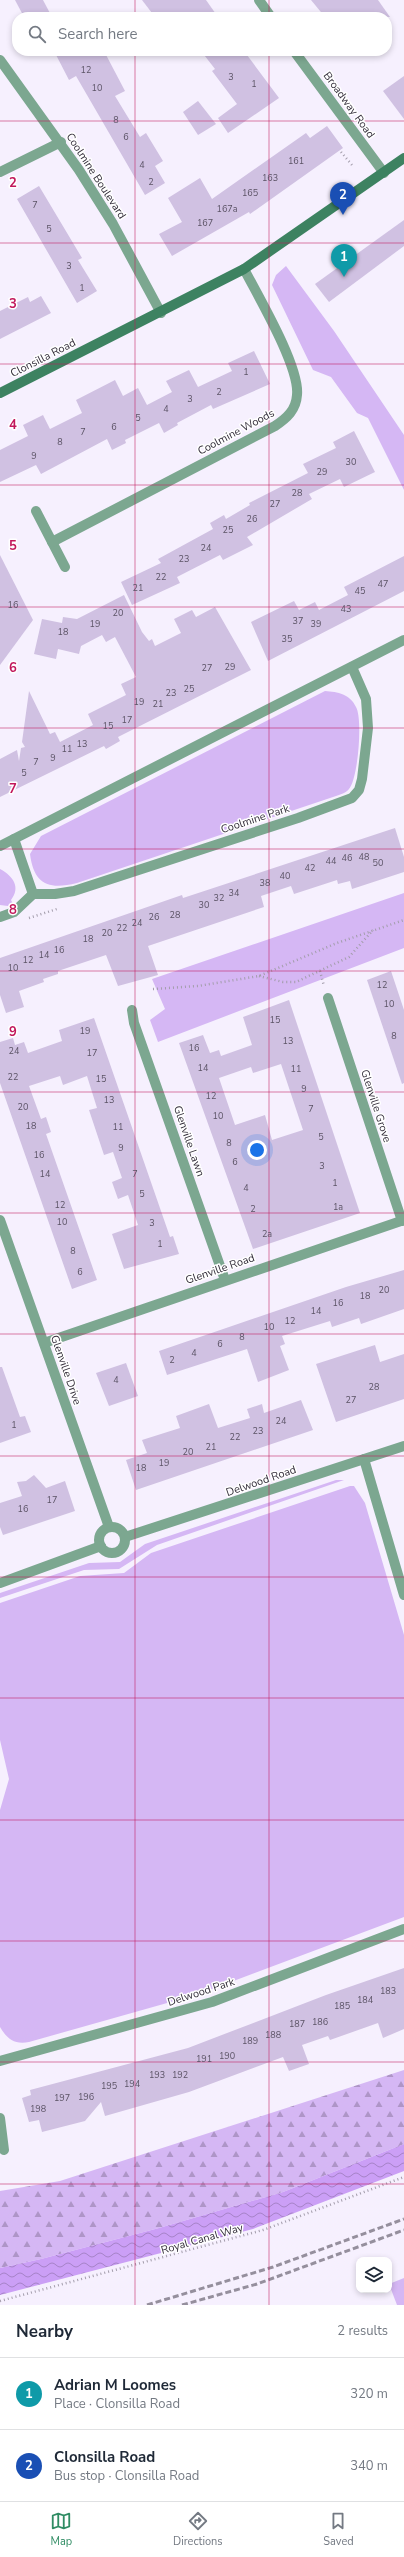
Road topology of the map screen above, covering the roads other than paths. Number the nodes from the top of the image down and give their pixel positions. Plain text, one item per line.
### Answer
1 (259, 0) edge
2 (267, 12) edge
3 (298, 56) edge
4 (0, 60) edge
5 (61, 142) junction
6 (404, 158) edge
7 (0, 172) edge
8 (384, 173) junction
9 (244, 269) junction
10 (161, 312) junction
11 (0, 393) edge
12 (36, 511) dead end
13 (52, 542) junction
14 (65, 567) dead end
15 (404, 640) edge
16 (352, 667) junction
17 (14, 839) junction
18 (0, 846) edge
19 (33, 894) junction
20 (0, 916) edge
21 (328, 998) dead end
22 (132, 1010) dead end
23 (0, 1220) edge
24 (403, 1221) edge
25 (225, 1280) junction
26 (44, 1343) junction
27 (404, 1446) edge
28 (364, 1459) junction
29 (109, 1527) junction
30 (125, 1538) junction
31 (101, 1546) junction
32 (0, 1582) edge
33 (404, 1594) edge
34 (404, 1929) edge
35 (0, 2061) edge
36 (0, 2118) edge
37 (4, 2150) dead end

1 - 2 street
3 - 8 street, Broadway Road
4 - 5 street, Coolmine Boulevard
5 - 7 street
5 - 10 street, Coolmine Boulevard
6 - 8 street, Clonsilla Road
8 - 9 street, Clonsilla Road
9 - 10 street, Clonsilla Road
9 - 13 street, Coolmine Woods
10 - 11 street, Clonsilla Road
12 - 13 street
13 - 14 street
15 - 16 street
16 - 17 street
16 - 19 street, Coolmine Park
17 - 18 street
17 - 19 street
19 - 20 street
21 - 24 street, Glenville Grove
22 - 25 street, Glenville Lawn
23 - 26 street, Glenville Drive
24 - 25 street, Glenville Road
25 - 26 street, Glenville Road
26 - 29 street, Glenville Drive
27 - 28 street, Delwood Road
28 - 30 street, Delwood Road
28 - 33 street
29 - 30 street
29 - 31 street
30 - 31 street
31 - 32 street
34 - 35 street, Delwood Park
36 - 37 street

